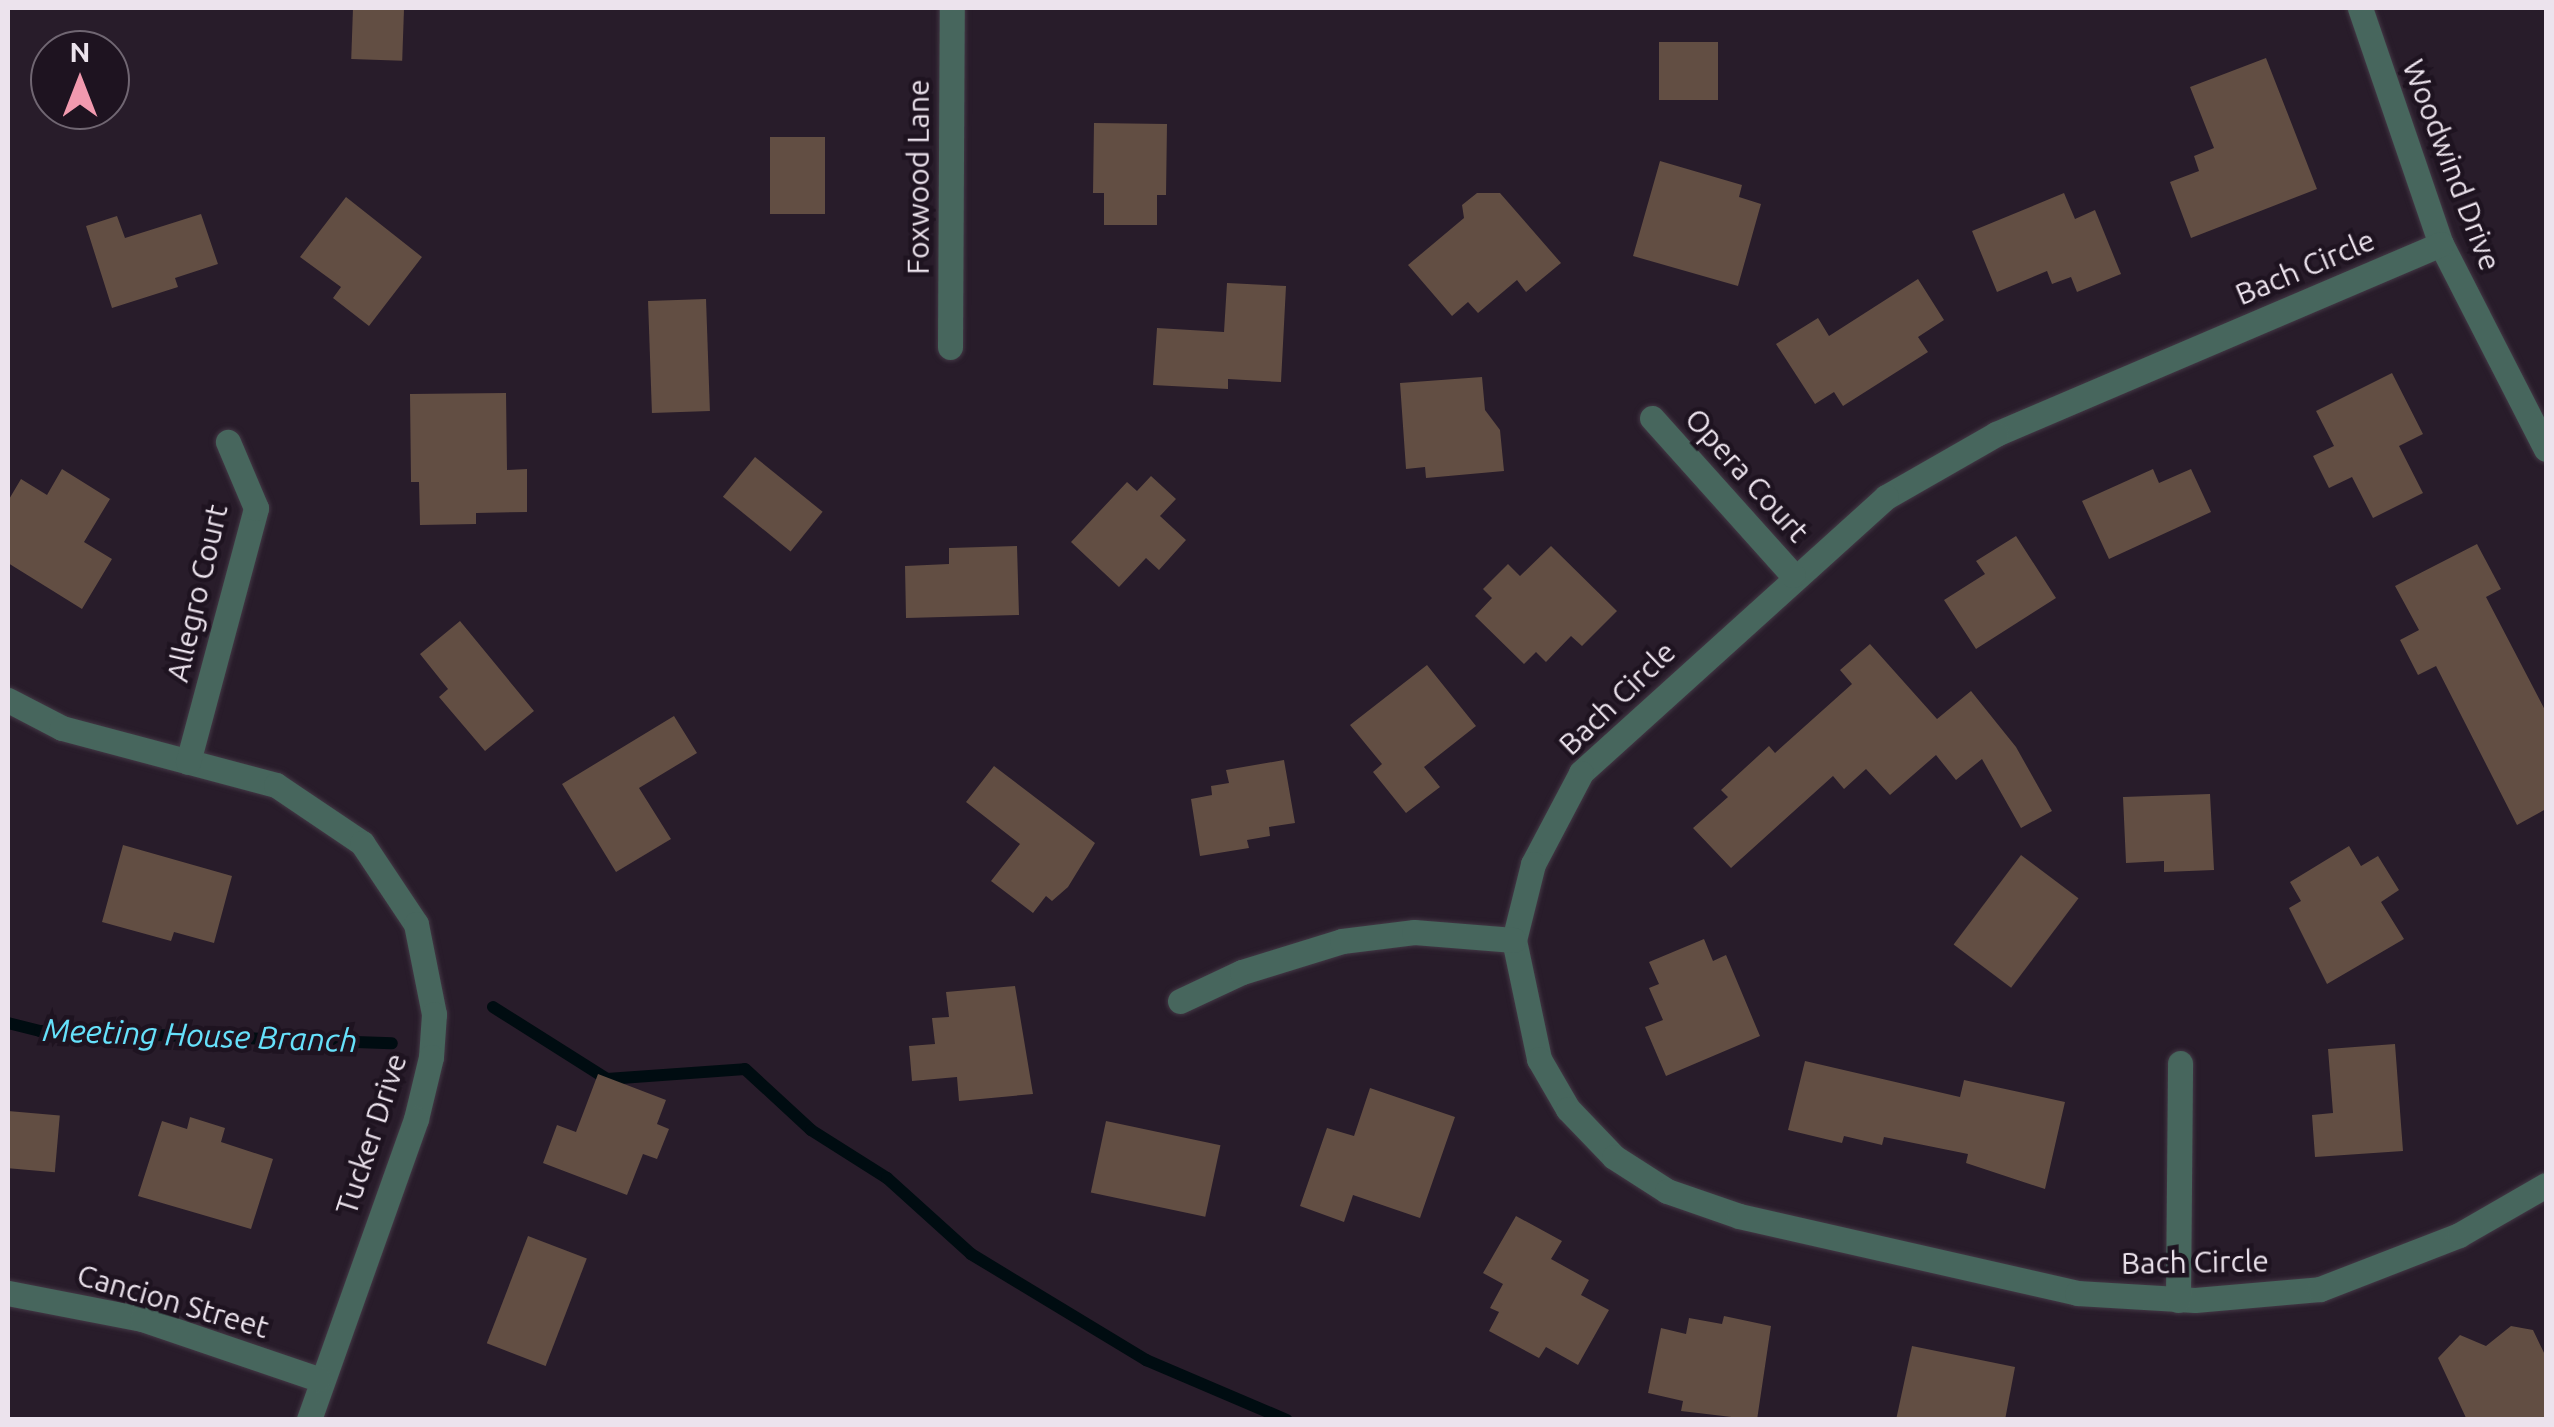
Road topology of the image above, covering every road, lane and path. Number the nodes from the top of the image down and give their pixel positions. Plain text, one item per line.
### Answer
1 (952, 8) edge
2 (2360, 8) edge
3 (2442, 244) junction
4 (950, 348) dead end
5 (1652, 418) dead end
6 (228, 442) dead end
7 (2546, 449) edge
8 (1793, 576) junction
9 (8, 700) edge
10 (188, 762) junction
11 (1514, 940) junction
12 (1180, 1001) dead end
13 (2180, 1062) dead end
14 (2546, 1185) edge
15 (8, 1293) edge
16 (2178, 1300) junction
17 (318, 1380) junction
18 (309, 1420) edge

1 - 4 street, Foxwood Lane
2 - 3 street, Woodwind Drive
3 - 7 street, Woodwind Drive
3 - 8 street, Bach Circle
5 - 8 street, Opera Court
6 - 10 street, Allegro Court
8 - 11 street, Bach Circle
9 - 10 street, Tucker Drive
10 - 17 street, Tucker Drive
11 - 12 street
11 - 16 street, Bach Circle
13 - 16 street
14 - 16 street, Bach Circle
15 - 17 street, Cancion Street
17 - 18 street, Tucker Drive

